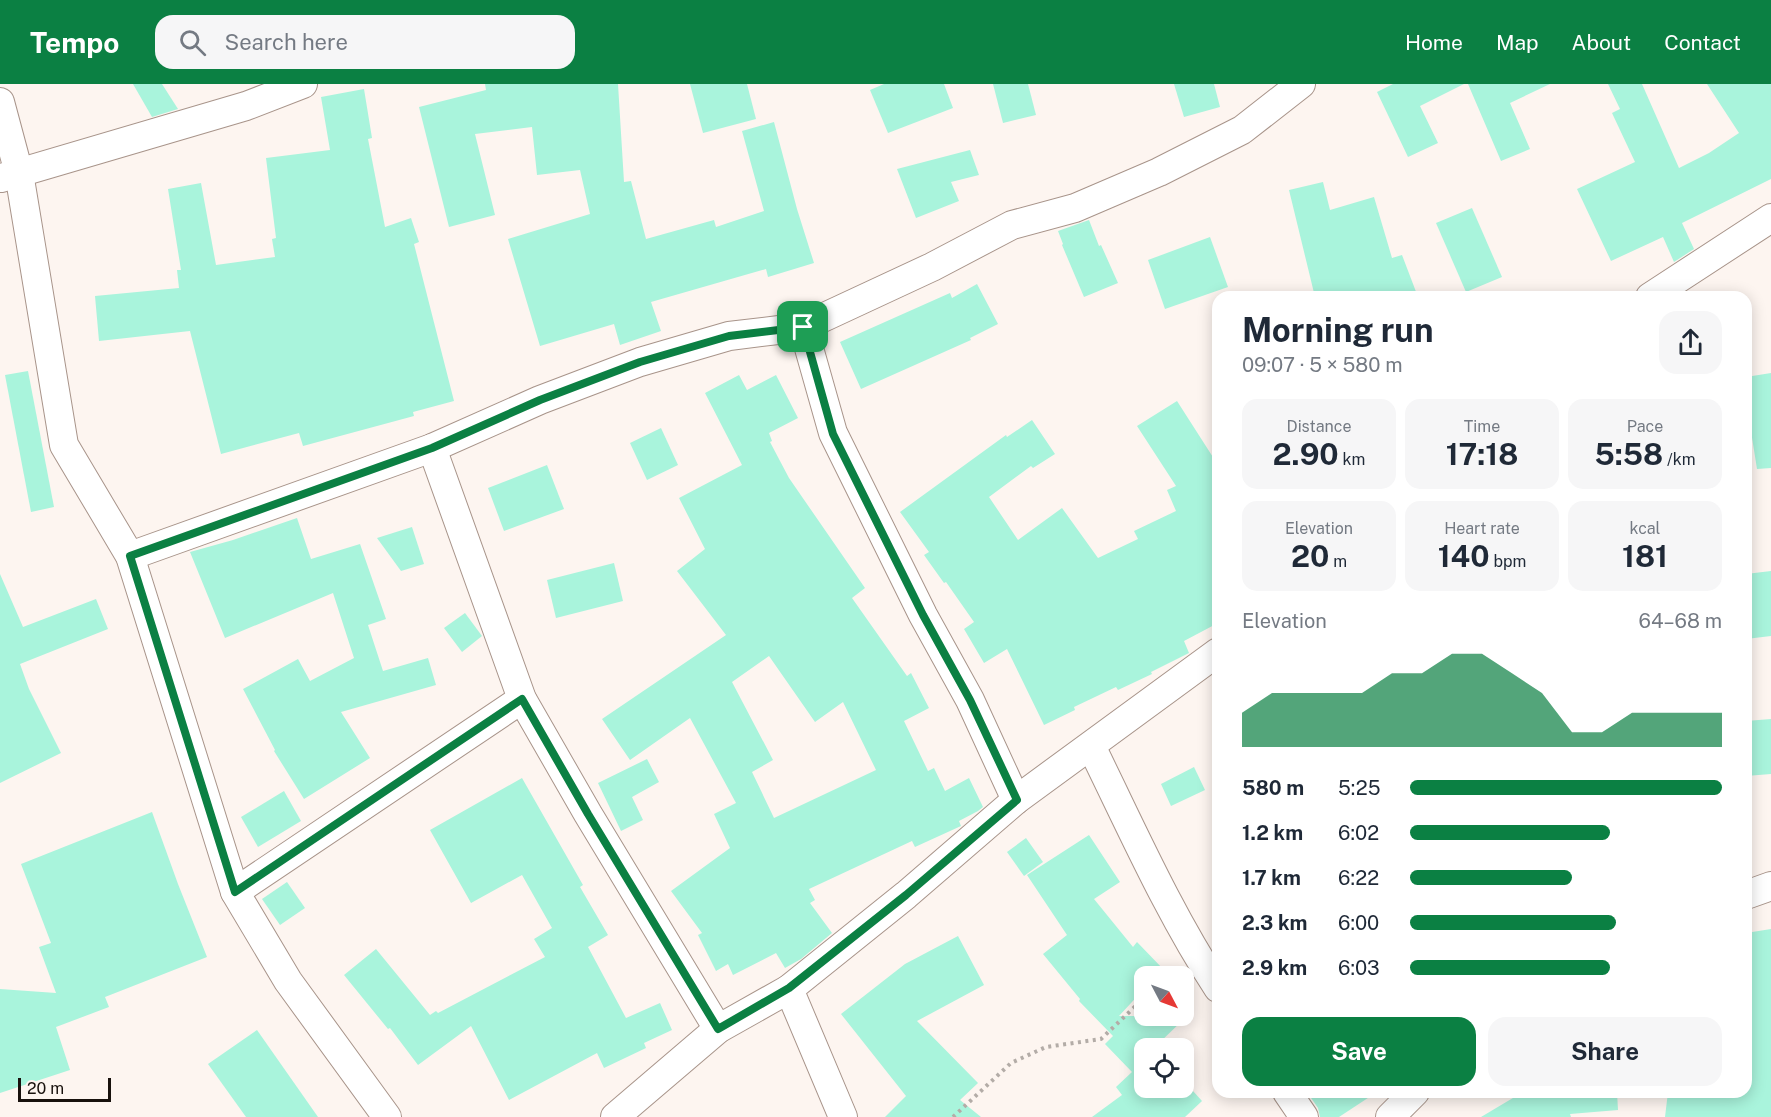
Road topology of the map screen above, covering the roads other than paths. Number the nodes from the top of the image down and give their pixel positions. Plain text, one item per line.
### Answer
1 (303, 84) edge
2 (1301, 84) edge
3 (0, 102) edge
4 (9, 176) edge
5 (1771, 218) edge
6 (1659, 291) edge
7 (803, 327) junction
8 (432, 448) junction
9 (130, 556) junction
10 (1212, 656) edge
11 (522, 699) junction
12 (1091, 746) junction
13 (1017, 800) junction
14 (1771, 886) edge
15 (235, 892) junction
16 (1752, 893) edge
17 (1212, 979) edge
18 (789, 988) junction
19 (718, 1029) junction
20 (1291, 1098) edge
21 (1409, 1098) edge
22 (387, 1117) edge
23 (615, 1117) edge
24 (843, 1117) edge
25 (1304, 1117) edge
26 (1390, 1117) edge

1 - 4 street
2 - 7 street
3 - 4 street
4 - 9 street
5 - 6 street
7 - 8 street
7 - 13 street
8 - 9 street
8 - 11 street
9 - 15 street
10 - 12 street
11 - 15 street
11 - 19 street
12 - 13 street
12 - 17 street
13 - 18 street
14 - 16 street
15 - 22 street
18 - 19 street
18 - 24 street
19 - 23 street
20 - 25 street
21 - 26 street

